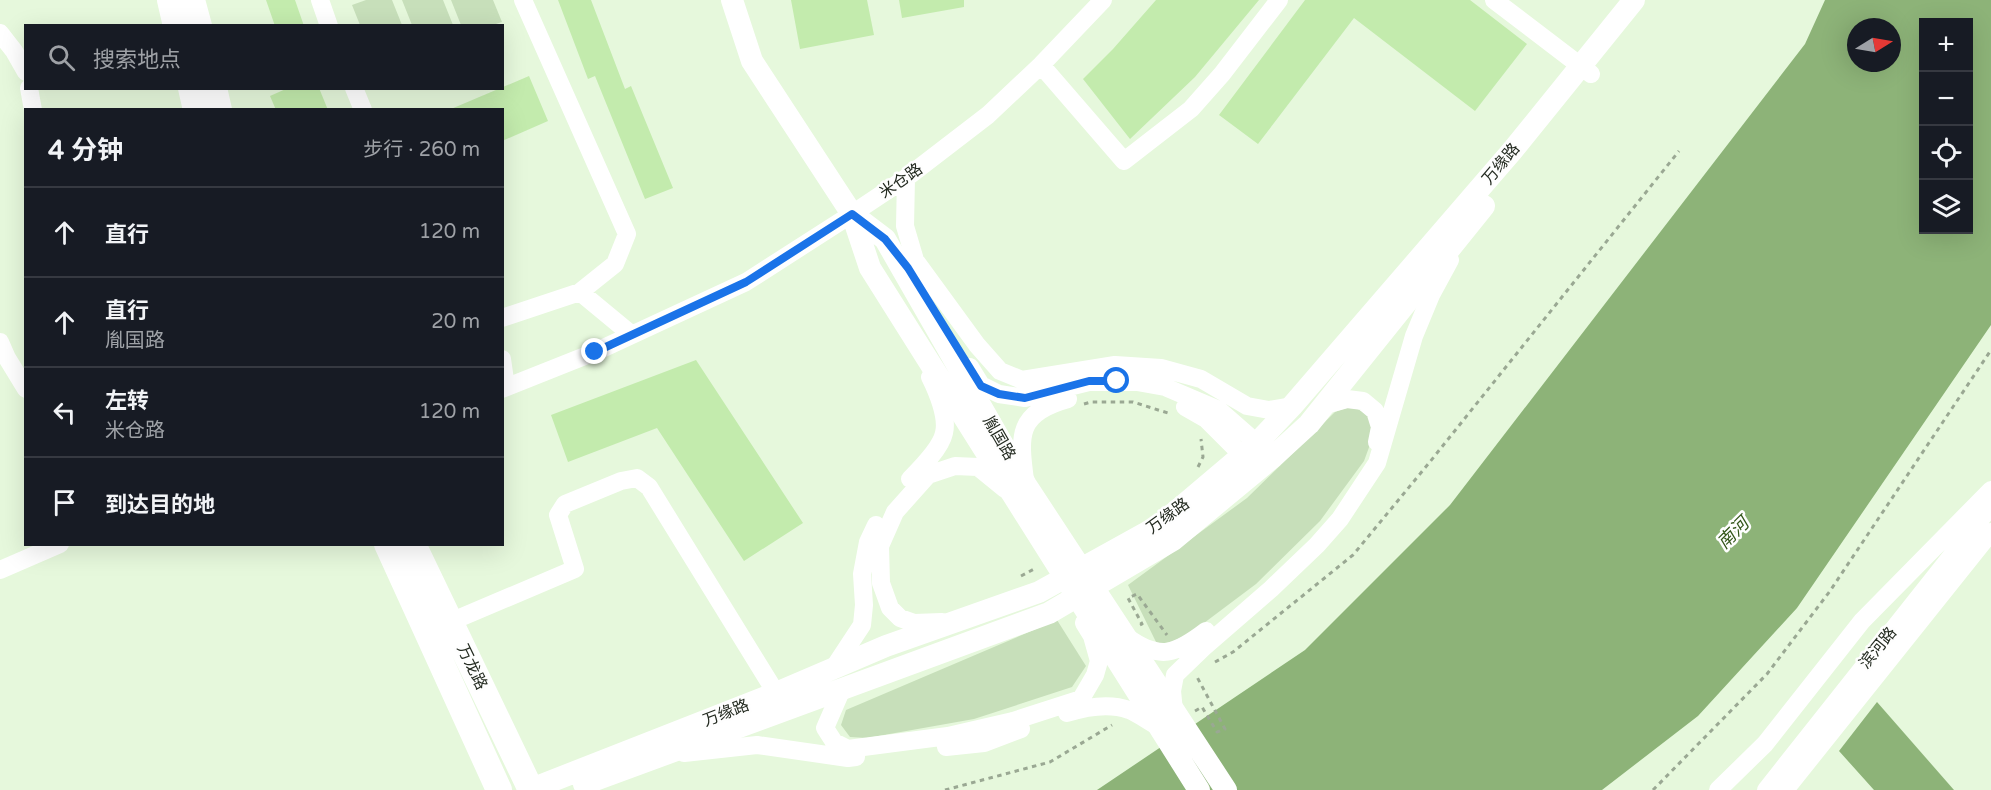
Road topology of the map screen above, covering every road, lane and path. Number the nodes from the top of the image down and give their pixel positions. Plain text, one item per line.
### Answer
1 (170, 0) edge
2 (192, 0) edge
3 (320, 0) edge
4 (523, 0) edge
5 (732, 0) edge
6 (1103, 0) edge
7 (1279, 0) edge
8 (1494, 0) edge
9 (1634, 0) edge
10 (1652, 0) edge
11 (176, 24) edge
12 (198, 24) edge
13 (327, 24) edge
14 (0, 33) edge
15 (1041, 65) junction
16 (24, 68) edge
17 (1586, 70) junction
18 (29, 90) edge
19 (191, 90) edge
20 (214, 90) edge
21 (355, 90) edge
22 (33, 108) edge
23 (196, 108) edge
24 (219, 108) edge
25 (362, 108) edge
26 (906, 178) junction
27 (852, 214) junction
28 (1473, 220) junction
29 (885, 239) junction
30 (870, 268) junction
31 (580, 292) junction
32 (504, 317) edge
33 (632, 335) junction
34 (0, 342) edge
35 (1991, 350) edge
36 (24, 386) edge
37 (504, 388) edge
38 (1080, 405) dead end
39 (1324, 405) junction
40 (1292, 406) junction
41 (1177, 417) dead end
42 (1197, 434) dead end
43 (1258, 456) junction
44 (1195, 472) dead end
45 (1019, 489) junction
46 (1991, 490) edge
47 (1991, 506) edge
48 (1991, 532) edge
49 (1314, 541) junction
50 (55, 546) edge
51 (388, 546) edge
52 (414, 546) edge
53 (1045, 564) dead end
54 (0, 570) edge
55 (1013, 580) dead end
56 (450, 622) junction
57 (955, 622) junction
58 (1123, 634) junction
59 (1875, 666) junction
60 (837, 679) junction
61 (776, 693) junction
62 (1166, 719) junction
63 (1817, 739) junction
64 (848, 754) junction
65 (666, 755) junction
66 (499, 790) edge
67 (530, 790) edge
68 (569, 790) edge
69 (1199, 790) edge
70 (1226, 790) edge
71 (1653, 790) edge
72 (1718, 790) edge
73 (1766, 790) edge
74 (1785, 790) edge

1 - 11 highway
2 - 12 highway
3 - 13 street
4 - 31 street
5 - 27 main road, 胤国路
6 - 15 street, 米仓路
7 - 15 street
8 - 17 street
9 - 17 main road, 万缘路
10 - 17 main road, 万缘路
14 - 16 street
15 - 26 street, 米仓路
17 - 28 main road, 万缘路
17 - 40 main road, 万缘路
18 - 22 street
19 - 23 highway
20 - 24 highway
21 - 25 street
26 - 27 street, 米仓路
26 - 40 street
27 - 29 main road, 胤国路
27 - 30 main road, 胤国路
27 - 33 street, 米仓路
28 - 39 main road, 万缘路
28 - 49 street
29 - 43 street
29 - 45 main road, 胤国路
30 - 45 main road, 胤国路
30 - 60 street
31 - 32 street
31 - 33 street
33 - 37 street, 米仓路
34 - 36 street
35 - 71 path
38 - 41 path
39 - 43 main road, 万缘路
39 - 49 street
40 - 43 main road, 万缘路
42 - 44 path
43 - 45 street
43 - 57 main road, 万缘路
43 - 60 main road, 万缘路
45 - 57 street
45 - 58 main road
45 - 62 main road
45 - 64 street
46 - 72 street
47 - 59 street, 滨河路
48 - 59 street, 滨河路
49 - 58 street
49 - 62 street
50 - 54 street
51 - 66 highway, 万龙路
52 - 56 highway, 万龙路
53 - 55 path
56 - 61 street
56 - 67 highway, 万龙路
57 - 60 main road, 万缘路
58 - 62 main road
59 - 63 street, 滨河路
60 - 61 main road, 万缘路
60 - 64 street
60 - 65 main road, 万缘路
61 - 67 main road, 万缘路
62 - 64 street
62 - 69 main road
62 - 70 main road
63 - 73 street, 滨河路
63 - 74 street, 滨河路
64 - 65 street
65 - 68 main road, 万缘路

